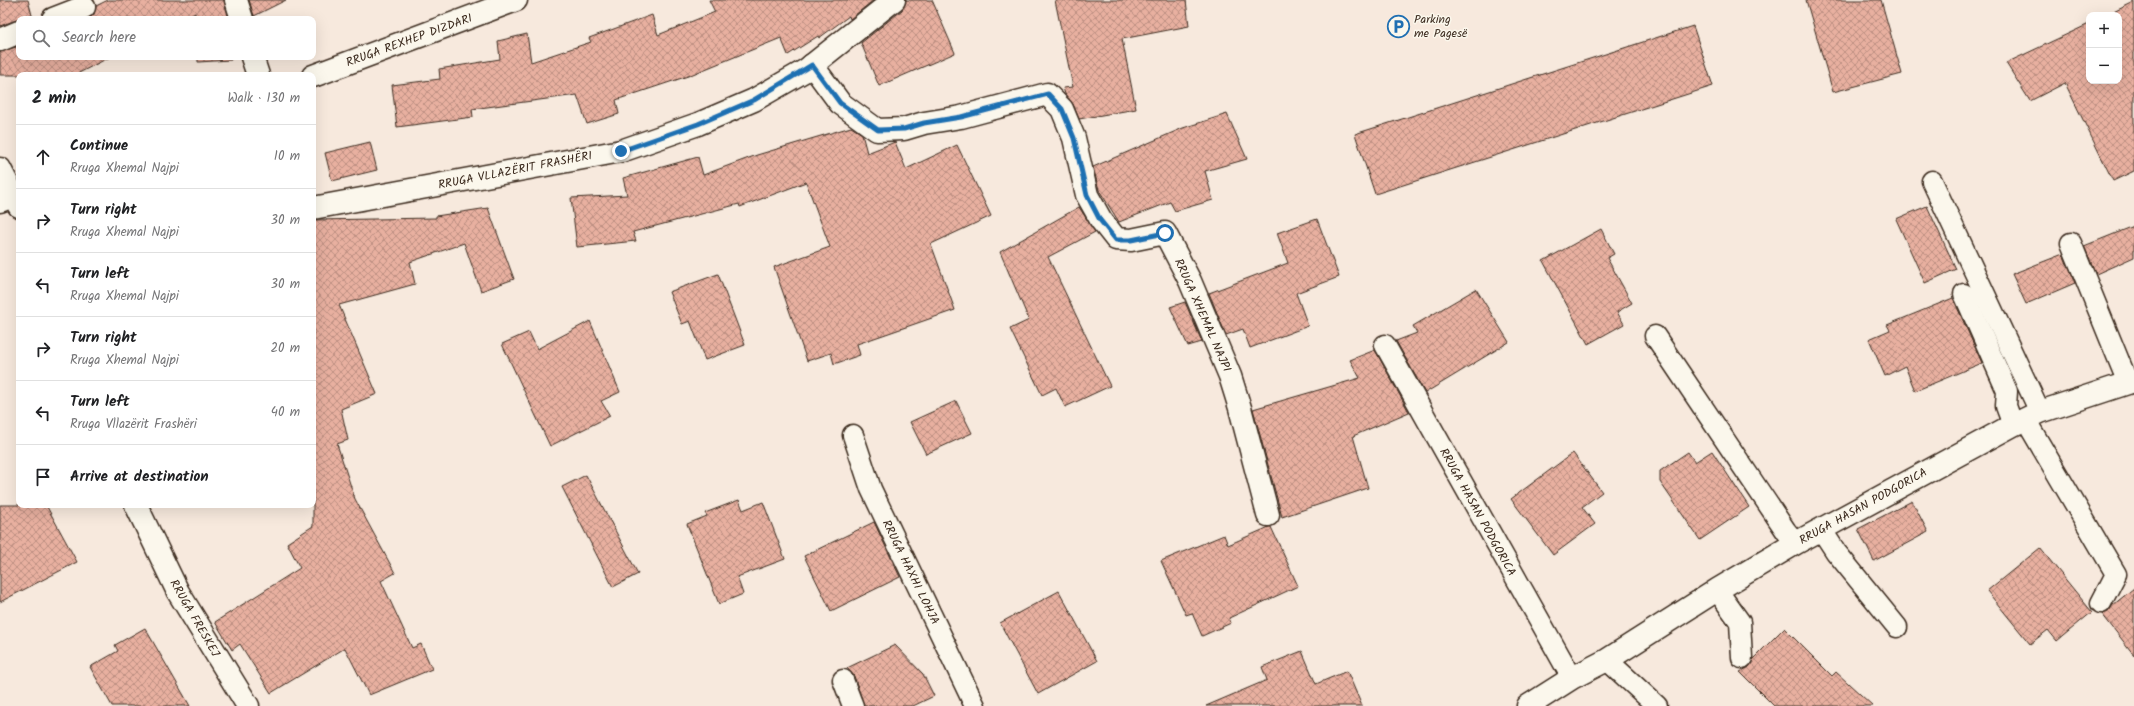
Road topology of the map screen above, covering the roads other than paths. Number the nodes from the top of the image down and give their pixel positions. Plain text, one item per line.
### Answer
1 (236, 0) edge
2 (894, 0) edge
3 (508, 2) edge
4 (84, 7) dead end
5 (61, 16) edge
6 (241, 16) edge
7 (16, 33) edge
8 (0, 40) edge
9 (253, 60) edge
10 (812, 65) junction
11 (257, 72) edge
12 (316, 75) edge
13 (0, 169) edge
14 (1932, 181) dead end
15 (13, 199) edge
16 (316, 207) edge
17 (2071, 243) dead end
18 (1964, 294) dead end
19 (1656, 336) dead end
20 (1385, 345) dead end
21 (2131, 382) edge
22 (2026, 419) junction
23 (853, 435) dead end
24 (137, 508) edge
25 (1268, 515) dead end
26 (1821, 529) junction
27 (1796, 543) junction
28 (1717, 590) junction
29 (2101, 603) dead end
30 (1897, 626) dead end
31 (1742, 658) dead end
32 (1607, 660) junction
33 (1572, 678) junction
34 (843, 680) dead end
35 (248, 706) edge
36 (853, 706) edge
37 (975, 706) edge
38 (1528, 706) edge
39 (1656, 706) edge

1 - 6 street
2 - 10 street, RRUGA VLLAZËRIT FRASHËRI
3 - 12 street, RRUGA REXHEP DIZDARI
4 - 5 street
7 - 8 street
9 - 11 street
10 - 16 street, RRUGA VLLAZËRIT FRASHËRI
10 - 25 street, RRUGA XHEMAL NAJPI
13 - 15 street
14 - 22 lane
17 - 21 lane
18 - 22 lane
19 - 27 lane
20 - 33 lane, RRUGA HASAN PODGORICA
21 - 22 street, RRUGA HASAN PODGORICA
22 - 26 street, RRUGA HASAN PODGORICA
22 - 29 lane
23 - 37 lane, RRUGA HAXHI LOHJA
24 - 35 street, RRUGA FRESKEJ
26 - 27 street, RRUGA HASAN PODGORICA
26 - 30 lane
27 - 28 street, RRUGA HASAN PODGORICA
28 - 31 lane
28 - 32 street, RRUGA HASAN PODGORICA
32 - 33 street, RRUGA HASAN PODGORICA
32 - 39 lane
33 - 38 street, RRUGA HASAN PODGORICA
34 - 36 lane

